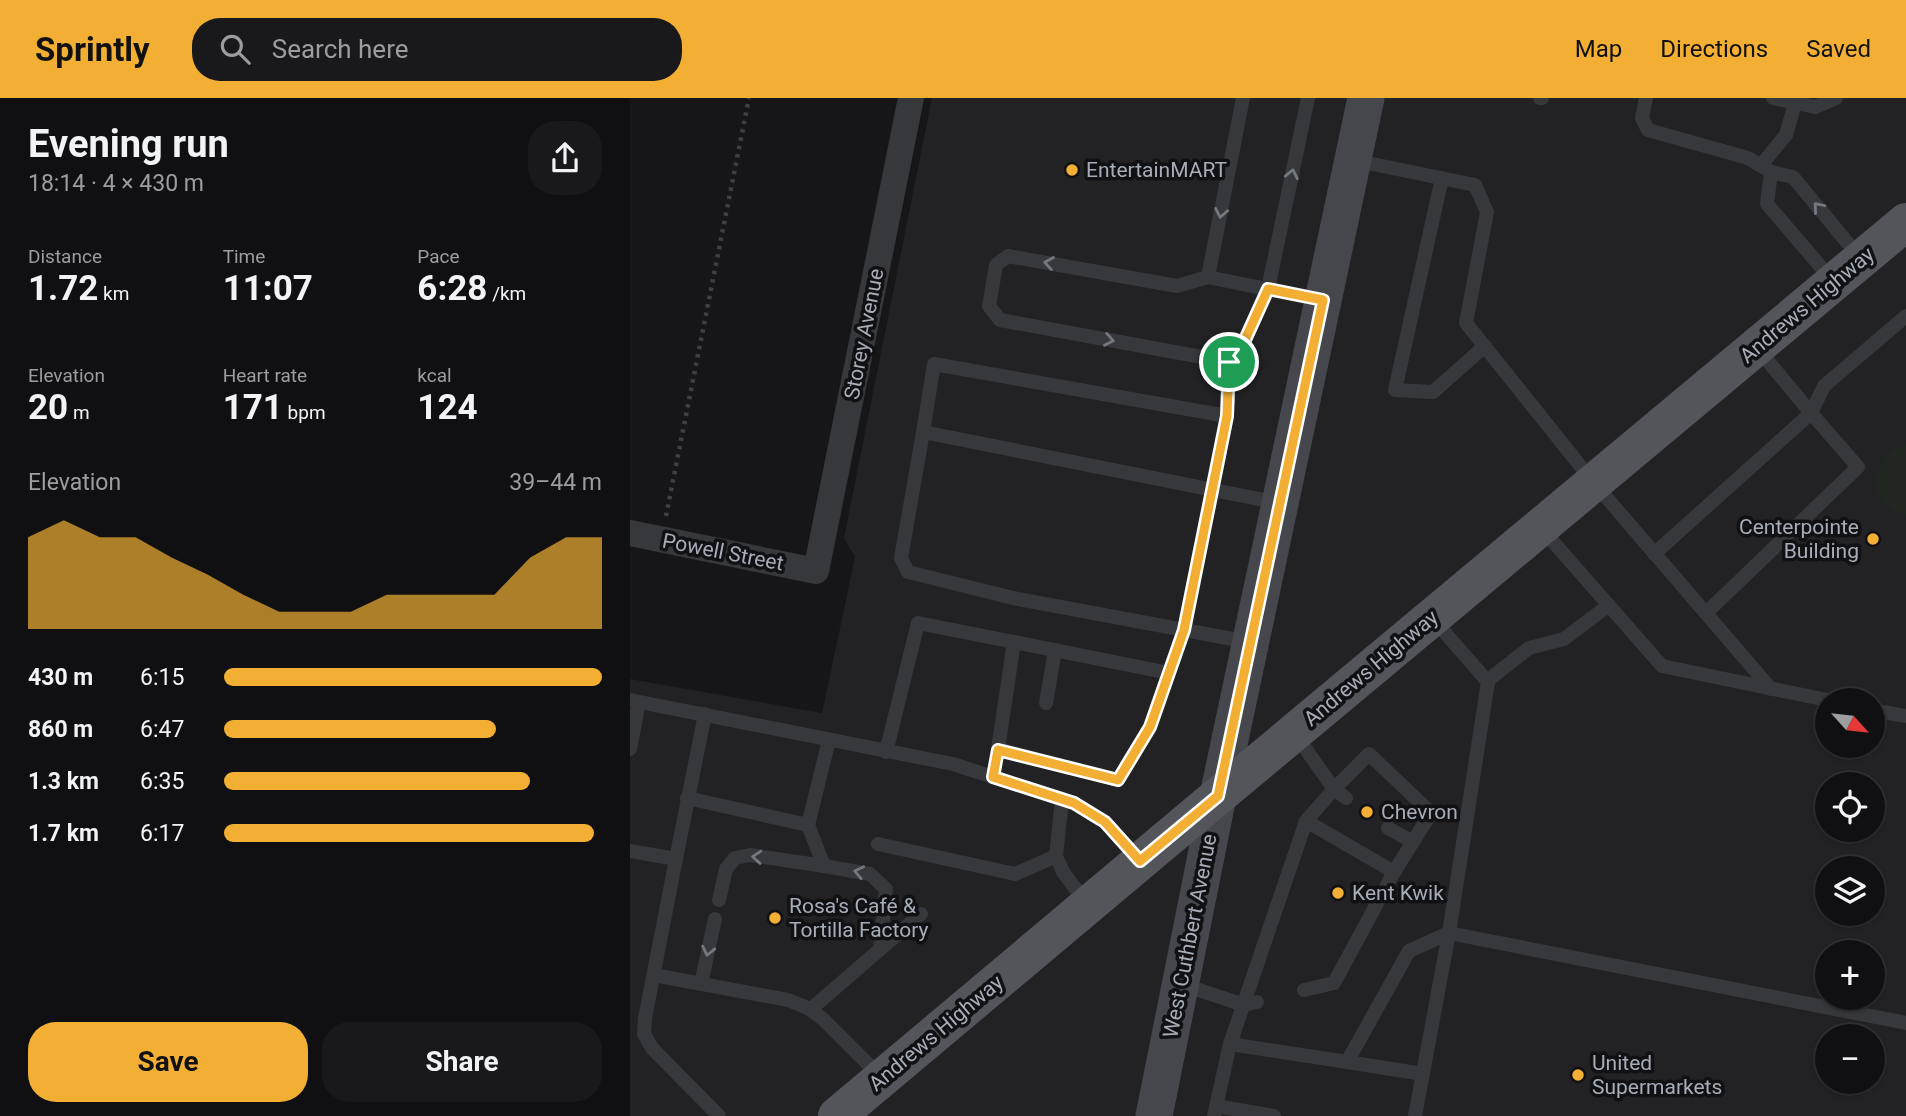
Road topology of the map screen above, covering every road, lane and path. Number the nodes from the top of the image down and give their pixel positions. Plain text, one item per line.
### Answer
1 (749, 98) edge
2 (911, 98) edge
3 (1243, 98) edge
4 (1308, 98) edge
5 (1366, 98) edge
6 (1646, 98) edge
7 (1773, 98) edge
8 (1836, 98) edge
9 (1795, 103) junction
10 (1353, 160) junction
11 (1766, 168) junction
12 (1442, 178) junction
13 (1901, 232) edge
14 (1848, 271) junction
15 (1208, 278) junction
16 (1268, 289) junction
17 (1323, 300) junction
18 (1906, 316) edge
19 (1485, 346) junction
20 (1756, 347) junction
21 (1229, 362) junction
22 (1811, 413) junction
23 (1227, 416) junction
24 (923, 432) junction
25 (1594, 483) junction
26 (1212, 491) junction
27 (1280, 503) junction
28 (1541, 527) junction
29 (630, 533) edge
30 (661, 540) junction
31 (1654, 554) junction
32 (816, 571) joint
33 (1609, 605) junction
34 (1706, 613) junction
35 (1432, 617) junction
36 (1184, 630) junction
37 (1014, 642) junction
38 (1251, 642) junction
39 (1055, 650) junction
40 (1169, 673) junction
41 (1487, 681) junction
42 (1771, 689) junction
43 (1815, 698) edge
44 (634, 701) edge
45 (1046, 703) dead end
46 (1885, 712) edge
47 (705, 714) junction
48 (1906, 716) edge
49 (1294, 733) junction
50 (829, 740) junction
51 (630, 749) edge
52 (998, 750) junction
53 (886, 752) junction
54 (993, 777) junction
55 (1334, 789) junction
56 (1218, 796) junction
57 (687, 797) junction
58 (1346, 798) dead end
59 (1062, 800) junction
60 (1306, 821) junction
61 (808, 825) junction
62 (1388, 828) dead end
63 (1413, 842) junction
64 (878, 844) dead end
65 (630, 851) edge
66 (1056, 856) junction
67 (676, 859) junction
68 (1140, 861) junction
69 (824, 866) junction
70 (1394, 872) junction
71 (719, 900) dead end
72 (1088, 905) junction
73 (921, 914) dead end
74 (715, 919) dead end
75 (1449, 933) junction
76 (880, 949) junction
77 (654, 975) junction
78 (701, 984) junction
79 (1180, 984) junction
80 (1304, 990) dead end
81 (1250, 1003) junction
82 (811, 1009) junction
83 (1906, 1023) edge
84 (1230, 1044) junction
85 (1347, 1062) junction
86 (1423, 1074) junction
87 (882, 1078) junction
88 (1215, 1111) edge
89 (719, 1116) edge
90 (837, 1116) edge
91 (1154, 1116) edge
92 (1274, 1116) edge
93 (1415, 1116) edge

1 - 30 path
2 - 32 street, Storey Avenue
3 -> 15 lane
16 -> 4 lane
5 - 10 street, West Cuthbert Avenue
6 - 11 lane
7 - 9 lane
8 - 9 lane
9 - 11 lane
10 - 12 lane
10 - 17 street, West Cuthbert Avenue
14 -> 11 lane
11 - 14 lane
12 - 19 lane
12 - 19 lane
13 - 14 main road, Andrews Highway
14 - 20 main road, Andrews Highway
15 - 16 lane
15 -> 21 lane
16 - 17 lane
16 - 21 lane
17 - 27 street, West Cuthbert Avenue
18 - 22 lane
19 - 25 lane
20 - 22 lane
20 - 25 main road, Andrews Highway
21 - 23 lane
22 - 31 lane
22 - 34 lane
23 - 24 lane
23 - 26 lane
24 - 26 lane
24 - 36 lane
25 - 28 main road, Andrews Highway
25 - 31 lane
26 - 27 lane
26 - 36 lane
27 - 38 street, West Cuthbert Avenue
28 - 33 lane
28 - 35 main road, Andrews Highway
29 - 30 street, Powell Street
30 - 32 street, Powell Street
31 - 34 lane
33 - 41 lane
33 - 42 lane
34 - 42 lane
35 - 41 lane
35 - 49 main road, Andrews Highway
36 - 38 lane
36 - 40 lane
37 - 39 lane
37 - 52 lane
37 - 53 lane
38 - 56 street, West Cuthbert Avenue
39 - 40 lane
39 - 45 lane
40 - 52 lane
41 - 75 lane
42 - 43 lane
44 - 47 lane
44 - 51 lane
46 - 48 lane
47 - 50 lane
47 - 57 lane
49 - 55 lane
49 - 56 main road, Andrews Highway
50 - 53 lane
50 - 61 lane
52 - 54 lane
53 - 54 lane
54 - 59 lane
55 - 58 lane
55 - 60 lane
55 - 63 lane
56 - 68 main road, Andrews Highway
56 - 79 street, West Cuthbert Avenue
57 - 61 lane
57 - 67 lane
59 - 66 lane
59 - 68 lane
60 - 70 lane
60 - 81 lane
61 - 69 lane
62 - 63 lane
63 - 70 lane
64 - 66 lane
65 - 67 lane
66 - 72 lane
67 - 77 lane
68 - 72 main road, Andrews Highway
69 -> 71 lane
76 -> 69 lane
70 - 80 lane
72 - 87 main road, Andrews Highway
73 - 76 lane
74 -> 78 lane
75 - 83 lane
75 - 85 lane
75 - 86 lane
76 - 82 lane
77 - 78 lane
77 - 89 lane
78 - 82 lane
79 - 81 lane
79 - 91 street, West Cuthbert Avenue
81 - 84 lane
82 - 87 lane
84 - 85 lane
84 - 88 lane
85 - 86 lane
86 - 93 lane
87 - 90 main road, Andrews Highway
88 - 92 lane

